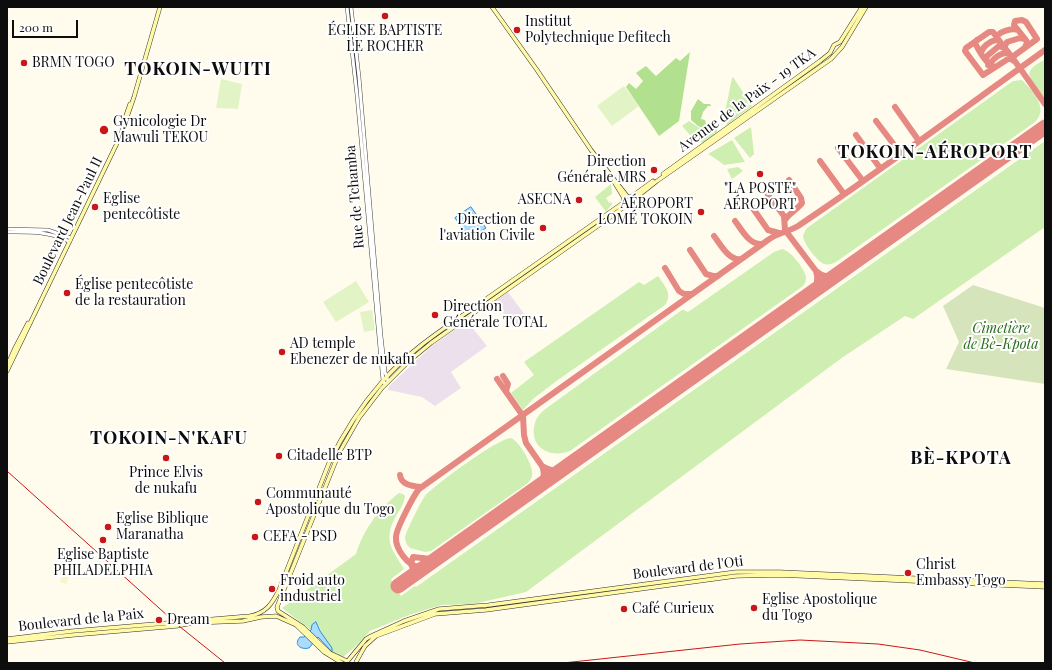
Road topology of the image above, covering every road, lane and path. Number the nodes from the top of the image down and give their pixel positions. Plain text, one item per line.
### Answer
1 (159, 7) edge
2 (347, 7) edge
3 (351, 7) edge
4 (492, 7) edge
5 (862, 7) edge
6 (866, 7) edge
7 (629, 198) junction
8 (624, 205) junction
9 (7, 228) edge
10 (38, 230) junction
11 (7, 232) edge
12 (70, 239) junction
13 (7, 366) edge
14 (7, 371) edge
15 (386, 379) junction
16 (746, 573) junction
17 (1045, 584) edge
18 (1045, 587) edge
19 (270, 606) junction
20 (267, 609) junction
21 (277, 609) junction
22 (269, 616) junction
23 (276, 616) junction
24 (223, 618) junction
25 (224, 623) junction
26 (302, 628) junction
27 (7, 639) edge
28 (7, 642) edge
29 (326, 651) junction
30 (348, 661) edge
31 (342, 663) edge
32 (356, 663) edge

1 - 12 main road, Boulevard Jean-Paul II
2 - 15 street, Rue de Tchamba
3 - 15 street, Rue de Tchamba
4 - 7 main road
5 - 7 main road, Avenue de la Paix - 19 TKA
6 - 7 main road, Avenue de la Paix - 19 TKA
7 - 8 main road
7 - 8 main road
8 - 15 main road
9 - 10 street
10 - 11 street
10 - 12 street
12 - 13 main road, Boulevard Jean-Paul II
12 - 14 main road, Boulevard Jean-Paul II
15 - 19 main road
15 - 21 main road
16 - 17 main road, Boulevard de l'Oti
16 - 18 main road, Boulevard de l'Oti
16 - 30 main road, Boulevard de l'Oti
16 - 32 main road, Boulevard de l'Oti
19 - 20 main road
19 - 21 main road
20 - 22 main road
20 - 24 main road, Boulevard de la Paix
21 - 23 main road
21 - 26 main road
22 - 23 main road
22 - 25 main road, Boulevard de la Paix
23 - 26 main road
24 - 25 main road
24 - 27 main road, Boulevard de la Paix
25 - 28 main road, Boulevard de la Paix
26 - 29 main road
29 - 30 main road
29 - 31 main road
30 - 32 main road

